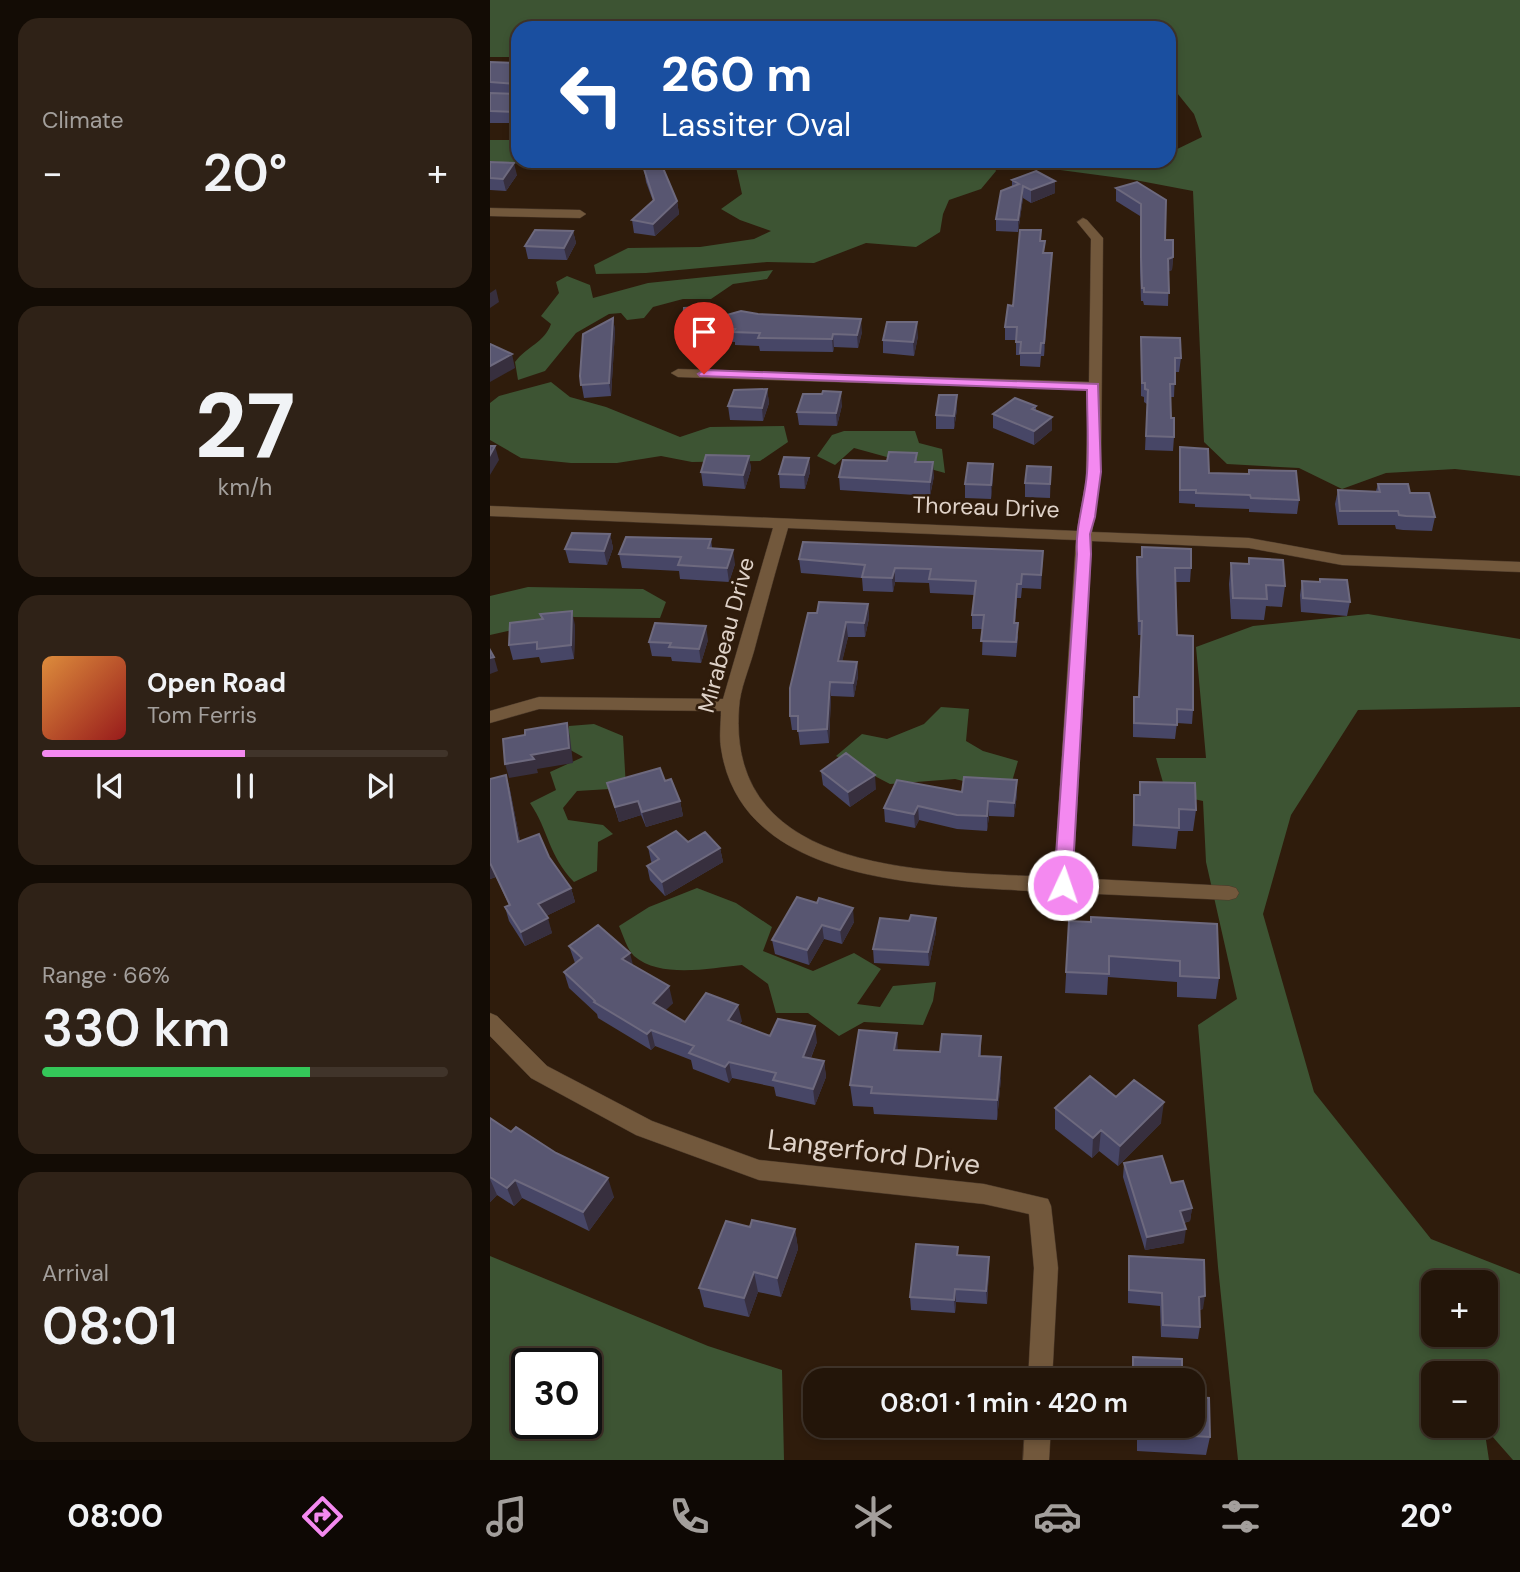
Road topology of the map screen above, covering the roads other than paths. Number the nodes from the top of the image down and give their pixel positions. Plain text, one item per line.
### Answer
1 (490, 212) edge
2 (580, 214) dead end
3 (1083, 222) dead end
4 (678, 373) dead end
5 (1093, 386) junction
6 (490, 511) edge
7 (782, 522) junction
8 (1083, 534) junction
9 (1520, 567) edge
10 (730, 705) junction
11 (490, 717) edge
12 (1063, 885) junction
13 (1229, 893) dead end
14 (490, 1021) edge
15 (1041, 1368) edge
16 (1037, 1438) edge
17 (1036, 1460) edge

1 - 2 street
3 - 5 street
4 - 5 street
5 - 8 street
6 - 7 street, Thoreau Drive
7 - 8 street, Thoreau Drive
7 - 10 street, Mirabeau Drive
8 - 9 street, Thoreau Drive
8 - 12 street
10 - 11 street
10 - 12 street, Mirabeau Drive
12 - 13 street, Mirabeau Drive
14 - 15 street, Langerford Drive
16 - 17 street

